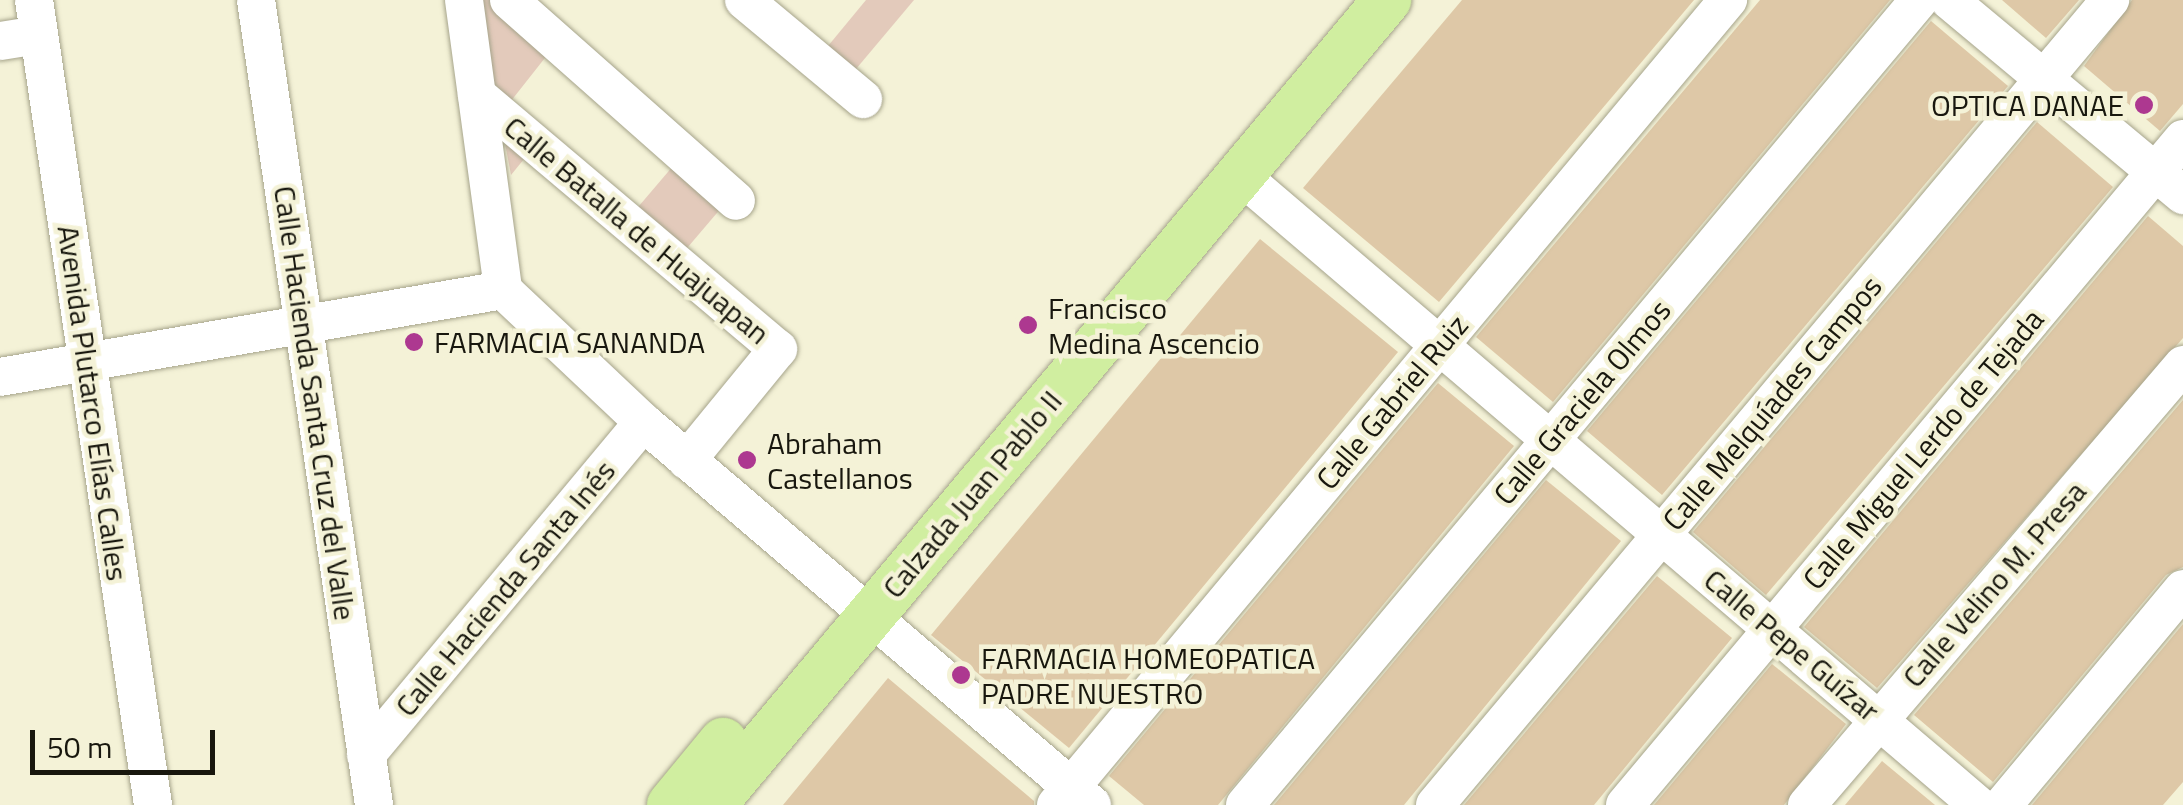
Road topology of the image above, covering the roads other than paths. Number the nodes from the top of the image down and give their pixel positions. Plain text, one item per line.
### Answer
1 (256, 0) edge
2 (464, 0) edge
3 (509, 0) edge
4 (744, 0) edge
5 (1346, 0) edge
6 (1387, 0) edge
7 (1728, 0) edge
8 (1919, 0) edge
9 (1949, 0) edge
10 (2110, 0) edge
11 (36, 18) edge
12 (0, 41) edge
13 (2044, 79) junction
14 (850, 88) dead end
15 (477, 95) junction
16 (2183, 139) edge
17 (1240, 175) junction
18 (2169, 184) edge
19 (736, 201) dead end
20 (503, 290) junction
21 (304, 329) junction
22 (1439, 346) junction
23 (86, 363) junction
24 (2183, 365) edge
25 (0, 377) edge
26 (643, 422) junction
27 (1550, 440) junction
28 (687, 460) junction
29 (1661, 535) junction
30 (2183, 589) edge
31 (858, 606) junction
32 (1772, 630) junction
33 (1880, 718) junction
34 (366, 754) junction
35 (1073, 799) edge
36 (153, 805) edge
37 (374, 805) edge
38 (671, 805) edge
39 (712, 805) edge
40 (1245, 805) edge
41 (1435, 805) edge
42 (1625, 805) edge
43 (1806, 805) edge
44 (1978, 805) edge
45 (2002, 805) edge

1 - 21 street, Calle Hacienda Santa Cruz del Valle
2 - 15 street
3 - 19 street
4 - 14 street
5 - 31 main road, Calzada Juan Pablo II
6 - 17 main road, Calzada Juan Pablo II
7 - 22 street, Calle Gabriel Ruiz
8 - 27 street, Calle Graciela Olmos
9 - 13 street
10 - 13 street, Calle Melquíades Campos
11 - 12 street
11 - 23 street, Avenida Plutarco Elías Calles
13 - 18 street
13 - 29 street, Calle Melquíades Campos
15 - 20 street
15 - 28 street, Calle Batalla de Huajuapan
16 - 18 street, Calle Miguel Lerdo de Tejada
17 - 22 street, Calle Pepe Guízar
17 - 31 main road, Calzada Juan Pablo II
18 - 32 street, Calle Miguel Lerdo de Tejada
20 - 21 street
20 - 26 street
21 - 23 street
21 - 34 street, Calle Hacienda Santa Cruz del Valle
22 - 27 street, Calle Pepe Guízar
22 - 35 street, Calle Gabriel Ruiz
23 - 25 street
23 - 36 street, Avenida Plutarco Elías Calles
24 - 33 street, Calle Velino M. Presa
26 - 28 street
26 - 34 street, Calle Hacienda Santa Inés
27 - 29 street, Calle Pepe Guízar
27 - 40 street, Calle Graciela Olmos
28 - 31 street
29 - 32 street, Calle Pepe Guízar
29 - 41 street, Calle Melquíades Campos
30 - 45 street
31 - 35 street
31 - 38 main road, Calzada Juan Pablo II
31 - 39 main road, Calzada Juan Pablo II
32 - 33 street, Calle Pepe Guízar
32 - 42 street, Calle Miguel Lerdo de Tejada
33 - 43 street, Calle Velino M. Presa
33 - 44 street, Calle Pepe Guízar
34 - 37 street, Calle Hacienda Santa Cruz del Valle

